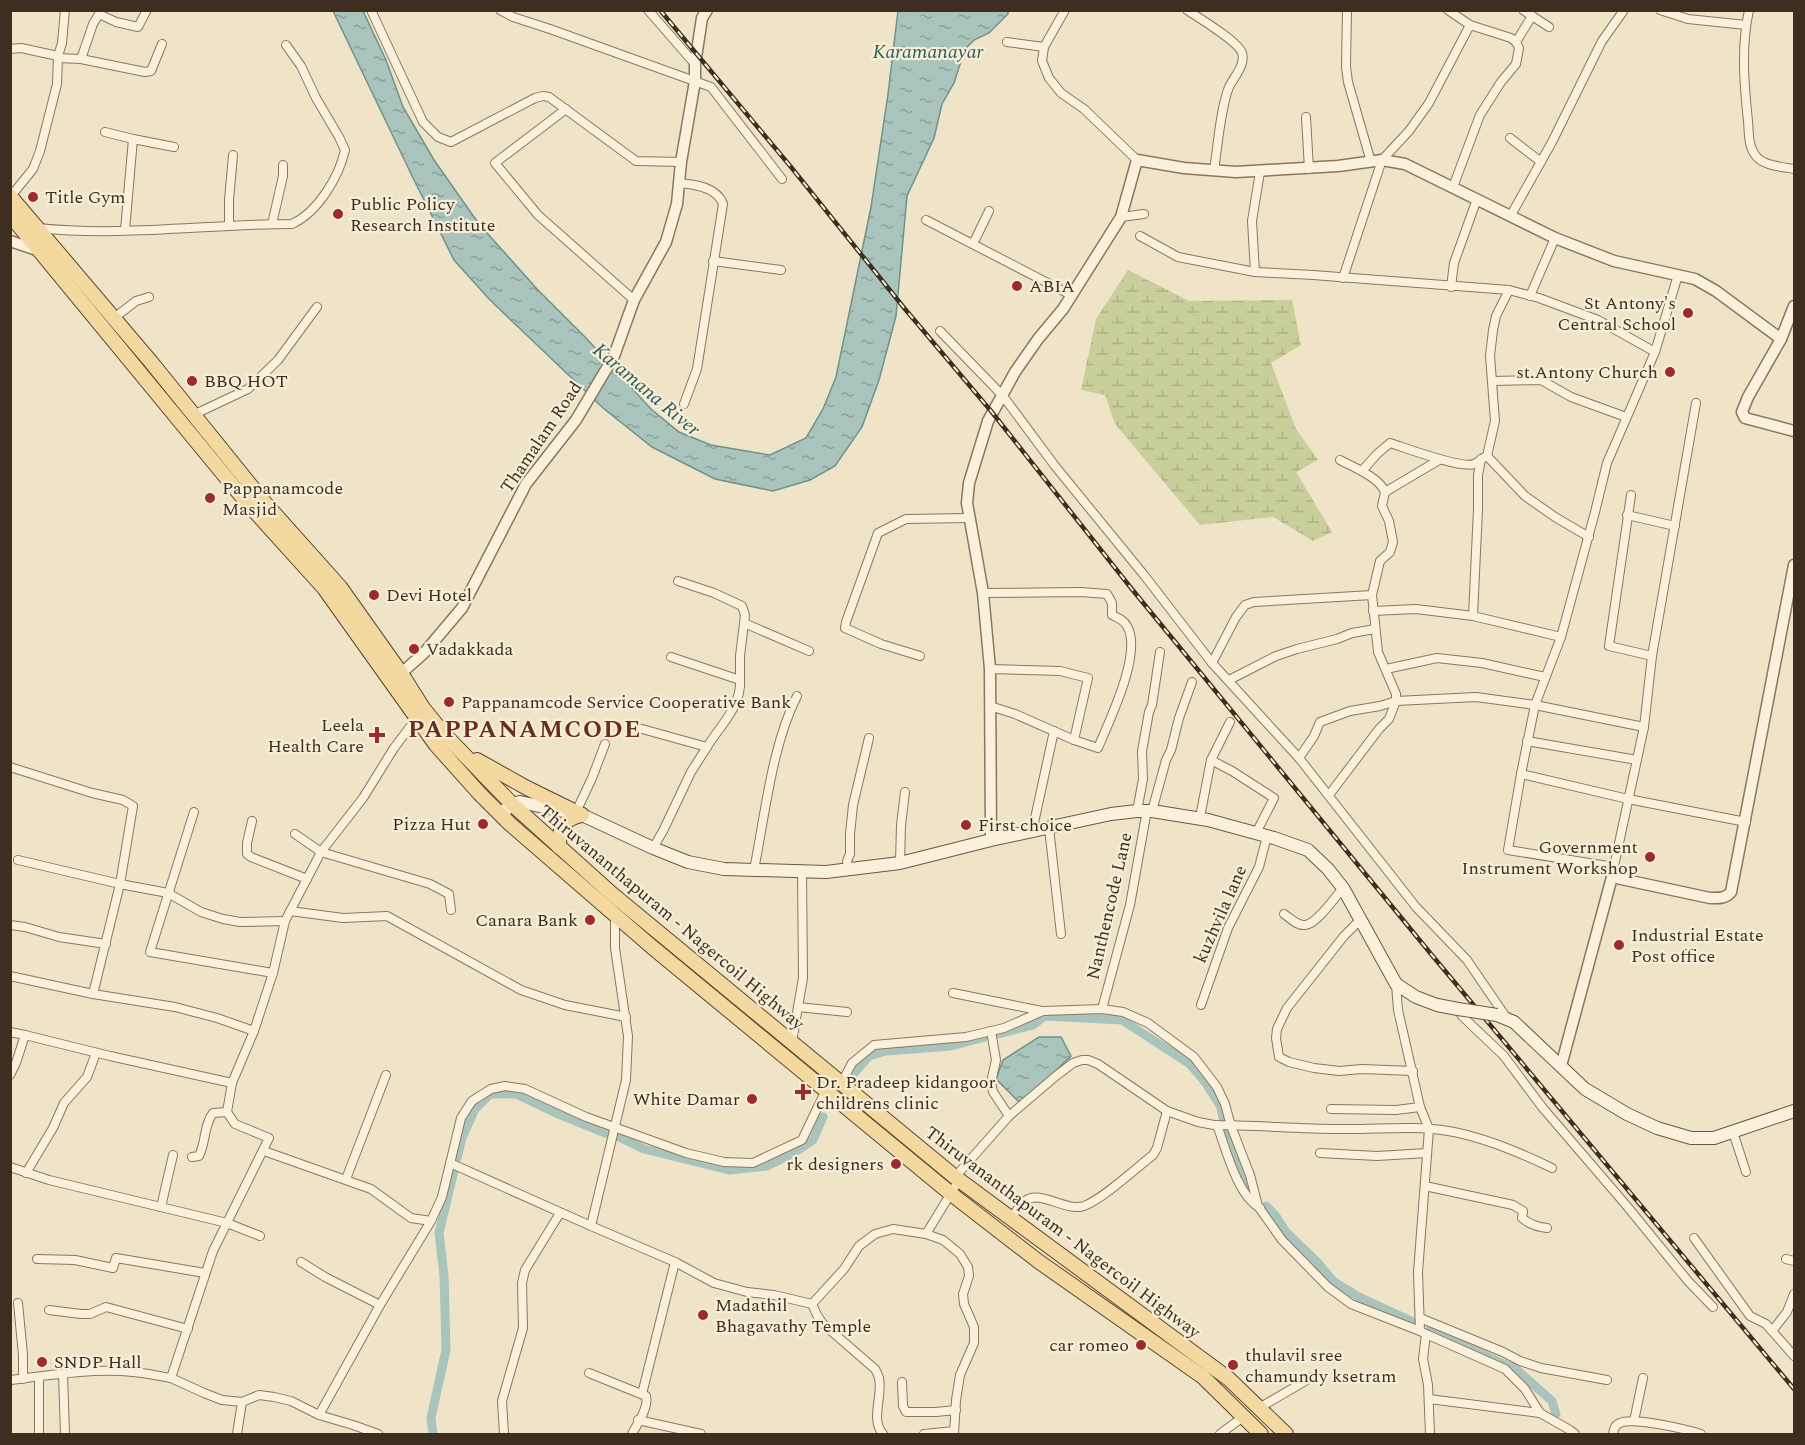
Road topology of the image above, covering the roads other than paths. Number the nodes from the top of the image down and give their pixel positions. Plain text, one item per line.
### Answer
1 (65, 10) edge
2 (147, 10) edge
3 (371, 10) edge
4 (500, 10) edge
5 (648, 10) edge
6 (707, 10) edge
7 (1065, 10) edge
8 (1187, 10) edge
9 (1347, 10) edge
10 (1448, 10) edge
11 (1523, 10) edge
12 (1624, 10) edge
13 (1660, 10) edge
14 (1749, 10) edge
15 (1532, 16) junction
16 (1470, 25) junction
17 (1746, 25) junction
18 (1549, 27) dead end
19 (1007, 42) dead end
20 (1516, 42) junction
21 (162, 44) dead end
22 (286, 45) dead end
23 (1044, 47) junction
24 (10, 49) edge
25 (58, 57) junction
26 (81, 59) junction
27 (694, 64) junction
28 (695, 81) junction
29 (566, 109) junction
30 (1306, 117) dead end
31 (105, 132) dead end
32 (1510, 138) dead end
33 (133, 139) junction
34 (174, 147) dead end
35 (233, 155) dead end
36 (1137, 160) junction
37 (1376, 161) junction
38 (681, 162) junction
39 (1541, 162) junction
40 (283, 165) dead end
41 (1309, 169) junction
42 (1794, 169) edge
43 (1214, 170) junction
44 (1260, 172) junction
45 (782, 179) dead end
46 (678, 183) junction
47 (1453, 187) junction
48 (10, 196) edge
49 (1477, 199) junction
50 (989, 211) dead end
51 (1144, 214) dead end
52 (13, 215) edge
53 (1511, 215) junction
54 (1121, 217) junction
55 (926, 220) dead end
56 (272, 224) junction
57 (229, 226) junction
58 (38, 228) junction
59 (125, 230) junction
60 (1140, 236) dead end
61 (1555, 238) junction
62 (10, 241) edge
63 (972, 244) junction
64 (40, 251) junction
65 (713, 261) junction
66 (781, 270) dead end
67 (1254, 272) junction
68 (1678, 275) junction
69 (1343, 278) junction
70 (1451, 287) junction
71 (1509, 290) junction
72 (1071, 295) junction
73 (1530, 296) junction
74 (148, 297) dead end
75 (634, 300) junction
76 (1794, 306) edge
77 (317, 308) dead end
78 (114, 318) junction
79 (940, 331) dead end
80 (1780, 339) junction
81 (1654, 352) junction
82 (1492, 381) junction
83 (1003, 396) junction
84 (1696, 403) dead end
85 (684, 404) dead end
86 (193, 415) junction
87 (1626, 417) junction
88 (1794, 431) edge
89 (1484, 457) junction
90 (1340, 460) dead end
91 (1439, 460) junction
92 (1362, 471) junction
93 (1385, 492) junction
94 (1631, 495) dead end
95 (1628, 515) junction
96 (969, 518) junction
97 (1675, 526) junction
98 (1589, 537) junction
99 (1794, 565) edge
100 (678, 581) dead end
101 (983, 593) junction
102 (1372, 594) junction
103 (1373, 611) junction
104 (1473, 616) junction
105 (744, 623) junction
106 (1375, 629) junction
107 (1560, 637) junction
108 (809, 651) dead end
109 (1160, 652) dead end
110 (920, 656) dead end
111 (1652, 656) junction
112 (671, 657) dead end
113 (1212, 663) junction
114 (990, 669) junction
115 (1386, 669) junction
116 (1545, 677) junction
117 (396, 678) junction
118 (741, 680) junction
119 (1229, 680) junction
120 (1192, 682) dead end
121 (797, 696) dead end
122 (1396, 701) junction
123 (1535, 705) junction
124 (990, 706) junction
125 (416, 719) junction
126 (1230, 722) dead end
127 (1644, 727) junction
128 (642, 729) dead end
129 (1054, 731) junction
130 (869, 738) dead end
131 (1074, 740) junction
132 (1527, 741) junction
133 (605, 744) dead end
134 (707, 747) junction
135 (457, 748) junction
136 (1299, 758) junction
137 (1212, 760) junction
138 (1636, 760) junction
139 (10, 767) edge
140 (1521, 774) junction
141 (520, 785) junction
142 (905, 792) dead end
143 (1329, 795) junction
144 (1628, 799) junction
145 (510, 801) junction
146 (497, 810) junction
147 (1145, 810) junction
148 (194, 812) dead end
149 (1201, 812) dead end
150 (579, 813) junction
151 (252, 821) dead end
152 (1746, 822) junction
153 (1048, 828) junction
154 (1032, 832) junction
155 (295, 834) dead end
156 (1261, 834) junction
157 (991, 840) junction
158 (559, 847) junction
159 (653, 848) junction
160 (321, 852) junction
161 (18, 860) dead end
162 (900, 863) junction
163 (848, 869) junction
164 (754, 870) junction
165 (802, 871) junction
166 (1613, 872) junction
167 (307, 879) junction
168 (120, 884) junction
169 (1343, 888) junction
170 (168, 893) junction
171 (451, 910) dead end
172 (290, 912) junction
173 (1284, 914) dead end
174 (615, 915) junction
175 (1361, 919) junction
176 (285, 921) junction
177 (10, 925) edge
178 (1061, 934) dead end
179 (106, 944) junction
180 (273, 973) junction
181 (10, 976) edge
182 (1396, 984) junction
183 (953, 993) dead end
184 (93, 994) junction
185 (1201, 1005) dead end
186 (798, 1006) junction
187 (1458, 1008) junction
188 (1102, 1009) junction
189 (1043, 1011) junction
190 (847, 1012) dead end
191 (626, 1017) junction
192 (1503, 1018) junction
193 (254, 1031) junction
194 (991, 1031) junction
195 (10, 1032) edge
196 (25, 1035) junction
197 (792, 1042) junction
198 (96, 1053) junction
199 (1561, 1066) junction
200 (1413, 1071) junction
201 (10, 1075) edge
202 (386, 1075) dead end
203 (842, 1082) junction
204 (232, 1083) junction
205 (826, 1090) junction
206 (1419, 1107) junction
207 (1332, 1109) dead end
208 (1167, 1111) junction
209 (1794, 1111) edge
210 (226, 1112) junction
211 (1010, 1116) junction
212 (1217, 1125) junction
213 (1231, 1126) junction
214 (614, 1128) junction
215 (1430, 1129) junction
216 (1733, 1132) junction
217 (264, 1151) junction
218 (1320, 1153) dead end
219 (1427, 1153) junction
220 (173, 1155) dead end
221 (192, 1157) dead end
222 (450, 1163) junction
223 (10, 1167) edge
224 (1552, 1168) dead end
225 (1746, 1172) dead end
226 (26, 1173) junction
227 (957, 1178) junction
228 (346, 1179) junction
229 (1425, 1186) junction
230 (950, 1193) junction
231 (161, 1207) junction
232 (1260, 1209) junction
233 (560, 1213) junction
234 (1010, 1219) junction
235 (431, 1221) junction
236 (227, 1222) junction
237 (591, 1226) junction
238 (1547, 1228) dead end
239 (926, 1234) junction
240 (260, 1236) dead end
241 (1694, 1238) dead end
242 (37, 1258) dead end
243 (301, 1262) dead end
244 (675, 1262) junction
245 (205, 1272) junction
246 (1794, 1294) edge
247 (18, 1303) dead end
248 (812, 1304) junction
249 (380, 1305) junction
250 (1713, 1307) dead end
251 (50, 1310) dead end
252 (1420, 1318) junction
253 (188, 1329) junction
254 (1772, 1331) junction
255 (1423, 1332) junction
256 (1794, 1356) edge
257 (589, 1373) dead end
258 (63, 1374) junction
259 (39, 1377) junction
260 (1312, 1377) dead end
261 (171, 1378) junction
262 (1643, 1378) dead end
263 (23, 1379) junction
264 (10, 1380) edge
265 (1607, 1380) dead end
266 (902, 1382) dead end
267 (642, 1394) junction
268 (1429, 1399) junction
269 (242, 1402) junction
270 (1259, 1408) junction
271 (956, 1410) junction
272 (1540, 1413) junction
273 (319, 1415) junction
274 (1243, 1417) junction
275 (638, 1420) junction
276 (1634, 1421) junction
277 (954, 1432) edge
278 (39, 1434) edge
279 (65, 1434) edge
280 (237, 1434) edge
281 (375, 1434) edge
282 (504, 1434) edge
283 (632, 1434) edge
284 (701, 1434) edge
285 (883, 1434) edge
286 (924, 1434) edge
287 (1220, 1434) edge
288 (1261, 1434) edge
289 (1286, 1434) edge
290 (1430, 1434) edge
291 (1575, 1434) edge
292 (1612, 1434) edge
293 (1701, 1434) edge

1 - 25 street
2 - 26 street
3 - 29 street
4 - 28 street
5 - 27 street
6 - 27 street, Thamalam Road
7 - 23 street
8 - 43 street
9 - 37 street
10 - 16 street
11 - 15 street
12 - 39 street
13 - 17 street
14 - 17 street
15 - 18 street
15 - 20 street
16 - 20 street
16 - 37 street
17 - 42 street
19 - 23 street
20 - 47 street
21 - 26 street
22 - 56 street
23 - 36 street
24 - 25 street
25 - 26 street
25 - 48 street
27 - 28 street, Thamalam Road
28 - 38 street, Thamalam Road
28 - 45 street
29 - 38 street
29 - 75 street
30 - 41 street
31 - 33 street
32 - 39 street
33 - 34 street
33 - 59 street
35 - 57 street
36 - 43 street
36 - 54 street
37 - 41 street
37 - 47 street
37 - 69 street
38 - 46 street, Thamalam Road
39 - 53 street
40 - 56 street
41 - 44 street
43 - 44 street
44 - 67 street
46 - 65 street
46 - 75 street, Thamalam Road
47 - 49 street
48 - 52 main road, Thiruvananthapuram - Nagercoil Highway
49 - 53 street
49 - 70 street
50 - 63 street
51 - 54 street
52 - 58 main road, Thiruvananthapuram - Nagercoil Highway
52 - 64 main road, Thiruvananthapuram - Nagercoil Highway
53 - 61 street
54 - 72 street
55 - 63 street
56 - 57 street
57 - 59 street
58 - 59 street
58 - 78 main road, Thiruvananthapuram - Nagercoil Highway
60 - 67 street
61 - 68 street
61 - 73 street
62 - 64 street
63 - 72 street
64 - 117 main road, Thiruvananthapuram - Nagercoil Highway
65 - 66 street
65 - 85 street
67 - 69 street
68 - 80 street
68 - 81 street
69 - 70 street
70 - 71 street
71 - 73 street
71 - 82 street
72 - 83 street
73 - 81 street
74 - 78 street
75 - 117 street, Thamalam Road
76 - 80 street
77 - 86 street
78 - 86 main road, Thiruvananthapuram - Nagercoil Highway
79 - 83 street
80 - 88 street
81 - 87 street
82 - 87 street
82 - 89 street
83 - 96 street
83 - 113 street
84 - 97 street
86 - 117 main road, Thiruvananthapuram - Nagercoil Highway
87 - 98 street
89 - 91 street
89 - 98 street
89 - 104 street
90 - 92 street
91 - 92 street
91 - 93 street
92 - 93 street
93 - 102 street
94 - 95 street
95 - 97 street
95 - 111 street
96 - 101 street
96 - 110 street
97 - 111 street
98 - 107 street
99 - 152 street
100 - 105 street
101 - 114 street
101 - 131 street
102 - 103 street
102 - 113 street
103 - 104 street
103 - 106 street
104 - 107 street
105 - 108 street
105 - 118 street
106 - 115 street
106 - 119 street
107 - 116 street
109 - 147 street
111 - 127 street
112 - 118 street
113 - 119 street
114 - 124 street
114 - 131 street
115 - 116 street
115 - 122 street
116 - 123 street
117 - 125 main road, Thiruvananthapuram - Nagercoil Highway
117 - 135 main road, Thiruvananthapuram - Nagercoil Highway
118 - 134 street
119 - 136 street
120 - 147 street
121 - 164 street
122 - 123 street
122 - 136 street
122 - 143 street
123 - 127 street
123 - 132 street
124 - 129 street
124 - 157 street
125 - 146 main road, Thiruvananthapuram - Nagercoil Highway
125 - 160 street
126 - 137 street
127 - 138 street
128 - 134 street
129 - 131 street
129 - 154 street
130 - 163 street
132 - 138 street
132 - 140 street
133 - 150 street
134 - 159 street
135 - 141 main road
135 - 145 main road, Thiruvananthapuram - Nagercoil Highway
136 - 143 street
137 - 149 street
137 - 156 street, kuzhvila lane
138 - 144 street
139 - 168 street
140 - 144 street
140 - 166 street
141 - 145 main road
141 - 150 main road
142 - 162 street
143 - 192 street
144 - 152 street
144 - 166 street
145 - 146 main road
145 - 150 main road
145 - 158 main road, Thiruvananthapuram - Nagercoil Highway
146 - 174 main road, Thiruvananthapuram - Nagercoil Highway
147 - 153 main road
147 - 156 main road
147 - 188 street, Nanthencode Lane
148 - 170 street
150 - 158 main road
150 - 159 main road
151 - 167 street
152 - 166 street
153 - 154 main road
153 - 178 street
154 - 157 main road
155 - 160 street
156 - 169 main road
156 - 185 street, kuzhvila lane
157 - 162 main road
158 - 197 main road, Thiruvananthapuram - Nagercoil Highway
159 - 164 main road
160 - 167 street
160 - 171 street
161 - 168 street
162 - 163 main road
163 - 165 main road
164 - 165 main road
165 - 186 street
166 - 199 street
167 - 172 street
168 - 170 street
168 - 179 street
169 - 173 street
169 - 175 main road
170 - 176 street
170 - 180 street
172 - 176 street
172 - 191 street
174 - 191 street
174 - 205 main road, Thiruvananthapuram - Nagercoil Highway
175 - 182 main road
175 - 200 street
176 - 180 street
177 - 179 street
179 - 184 street
180 - 193 street
181 - 184 street
182 - 187 main road
182 - 200 street
183 - 189 street
184 - 193 street
186 - 190 street
186 - 197 street
187 - 192 main road, bridge
187 - 250 street
188 - 189 street
188 - 213 street
189 - 194 street
191 - 214 street
192 - 199 main road
193 - 204 street
194 - 203 street
194 - 211 street
195 - 196 street
196 - 198 street
196 - 201 street
197 - 203 main road, Thiruvananthapuram - Nagercoil Highway
198 - 204 street
198 - 226 street
199 - 216 main road
200 - 206 street
202 - 228 street
203 - 227 main road, Thiruvananthapuram - Nagercoil Highway
204 - 210 street
205 - 214 street
205 - 230 main road, Thiruvananthapuram - Nagercoil Highway
206 - 207 street
206 - 215 street
208 - 211 street
208 - 212 street
208 - 234 street
209 - 216 main road
210 - 217 street
210 - 221 street
211 - 227 street
212 - 213 street
212 - 232 street
213 - 215 street
213 - 232 street
214 - 222 street
214 - 237 street
215 - 219 street
215 - 224 street
216 - 225 street
217 - 228 street
217 - 236 street
218 - 219 street
219 - 229 street
220 - 231 street
222 - 233 street
222 - 235 street
223 - 226 street
226 - 231 street
227 - 230 street
227 - 234 main road, Thiruvananthapuram - Nagercoil Highway
228 - 235 street
229 - 238 street
229 - 252 street
230 - 239 street
230 - 274 main road, Thiruvananthapuram - Nagercoil Highway
231 - 236 street
232 - 255 street
233 - 237 street
233 - 282 street
234 - 270 main road, Thiruvananthapuram - Nagercoil Highway
235 - 249 street
236 - 240 street
236 - 245 street
237 - 244 street
239 - 248 street
239 - 271 street
241 - 254 street
242 - 245 street
243 - 249 street
244 - 248 street
244 - 267 street
245 - 253 street
246 - 254 street
247 - 263 street
248 - 285 street
249 - 273 street
251 - 253 street
252 - 255 street
252 - 265 street
253 - 261 street
254 - 256 street
255 - 268 street
255 - 272 street
257 - 267 street
258 - 259 street
258 - 261 street
258 - 279 street
259 - 263 street
259 - 278 street
260 - 270 street
261 - 269 street
262 - 276 street
263 - 264 street
266 - 271 street
267 - 275 street
268 - 272 street
268 - 290 street
269 - 273 street
269 - 280 street
270 - 289 main road, Thiruvananthapuram - Nagercoil Highway
271 - 277 street
272 - 291 street
273 - 281 street
274 - 287 street
274 - 288 main road, Thiruvananthapuram - Nagercoil Highway
275 - 283 street
275 - 284 street
276 - 292 street
276 - 293 street
277 - 286 street

